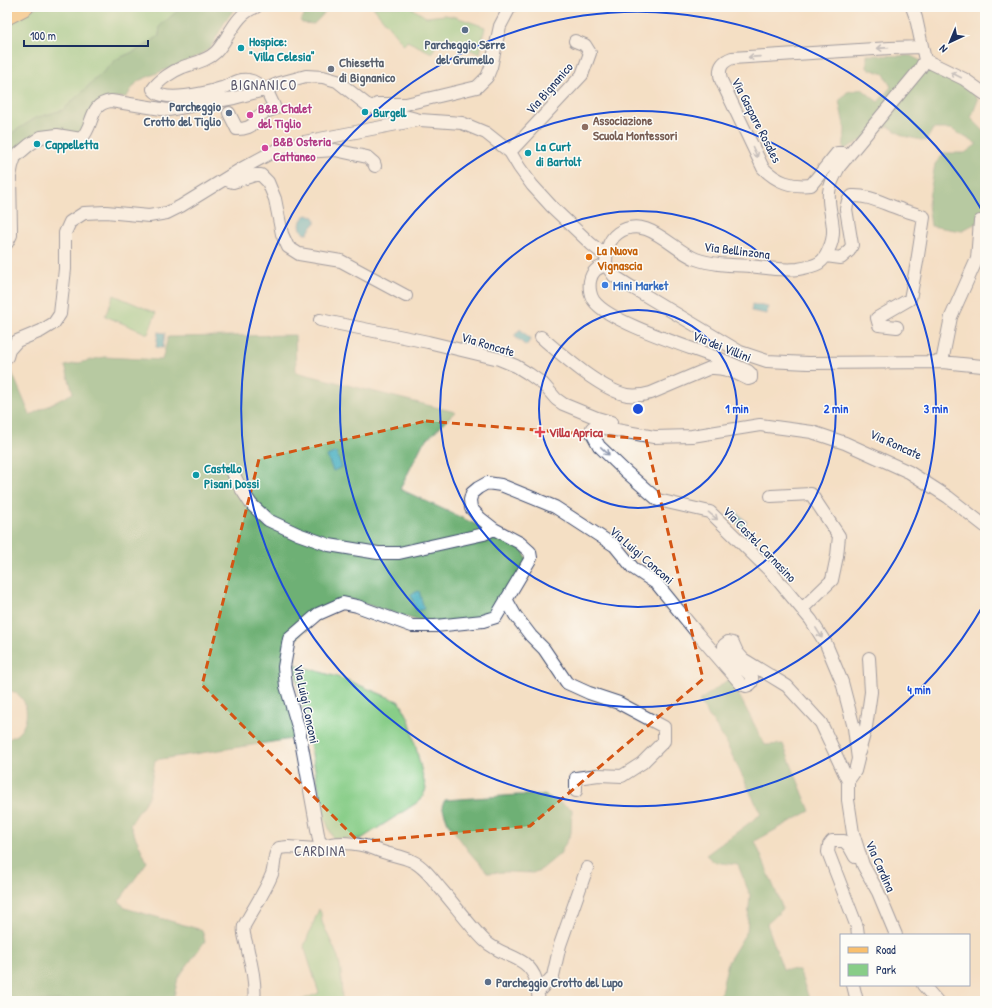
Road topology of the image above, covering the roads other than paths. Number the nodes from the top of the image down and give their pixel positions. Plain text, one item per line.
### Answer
1 (26, 7) edge
2 (256, 7) edge
3 (510, 7) edge
4 (912, 7) edge
5 (7, 17) edge
6 (575, 41) dead end
7 (922, 47) junction
8 (925, 60) junction
9 (265, 89) junction
10 (985, 94) edge
11 (366, 104) junction
12 (229, 113) dead end
13 (420, 120) junction
14 (304, 142) junction
15 (510, 152) junction
16 (847, 158) junction
17 (375, 166) dead end
18 (230, 176) junction
19 (980, 221) dead end
20 (7, 243) edge
21 (826, 256) junction
22 (606, 261) junction
23 (406, 296) dead end
24 (320, 320) dead end
25 (897, 327) dead end
26 (540, 337) dead end
27 (7, 357) edge
28 (942, 362) junction
29 (985, 368) edge
30 (233, 473) dead end
31 (771, 496) dead end
32 (948, 497) junction
33 (982, 523) edge
34 (494, 529) junction
35 (506, 599) junction
36 (802, 609) junction
37 (869, 658) dead end
38 (858, 759) junction
39 (848, 782) junction
40 (576, 791) dead end
41 (324, 846) junction
42 (587, 868) dead end
43 (882, 903) junction
44 (858, 934) edge
45 (895, 934) edge
46 (853, 986) edge
47 (924, 986) edge
48 (539, 996) edge
49 (254, 1001) edge
50 (857, 1001) edge
51 (936, 1001) edge

1 - 5 main road
2 - 9 street
3 - 11 street
4 - 7 street
6 - 15 street, Via Bignanico
7 - 8 street
7 -> 16 street, Via Gaspare Rosales
10 -> 8 street
8 - 16 street
9 - 11 street
9 - 12 street
9 - 20 street
11 - 13 street
13 - 14 street
13 - 15 street
14 - 17 street
14 - 18 street
15 - 22 street
16 - 21 street
18 - 23 street
18 - 27 street
19 - 28 street
21 - 22 street, Via Bellinzona
21 - 25 street
22 - 26 street, Via dei Villini
22 - 28 street
24 - 32 street, Via Roncate
28 - 29 street
30 - 34 street
31 - 36 street
32 - 33 street, Via Castel Carnasino
32 -> 36 street, Via Castel Carnasino
34 - 35 street, Via Luigi Conconi
34 - 39 street, Via Luigi Conconi
35 - 40 street
35 - 41 street, Via Luigi Conconi
36 -> 38 street, Via Castel Carnasino
37 - 38 street
38 - 39 street, Via Castel Carnasino
39 - 43 street, Via Cardina
41 - 48 street
41 - 49 street
42 - 48 street
43 - 44 street
43 - 45 street, Via Cardina
46 - 50 street
47 - 51 street

